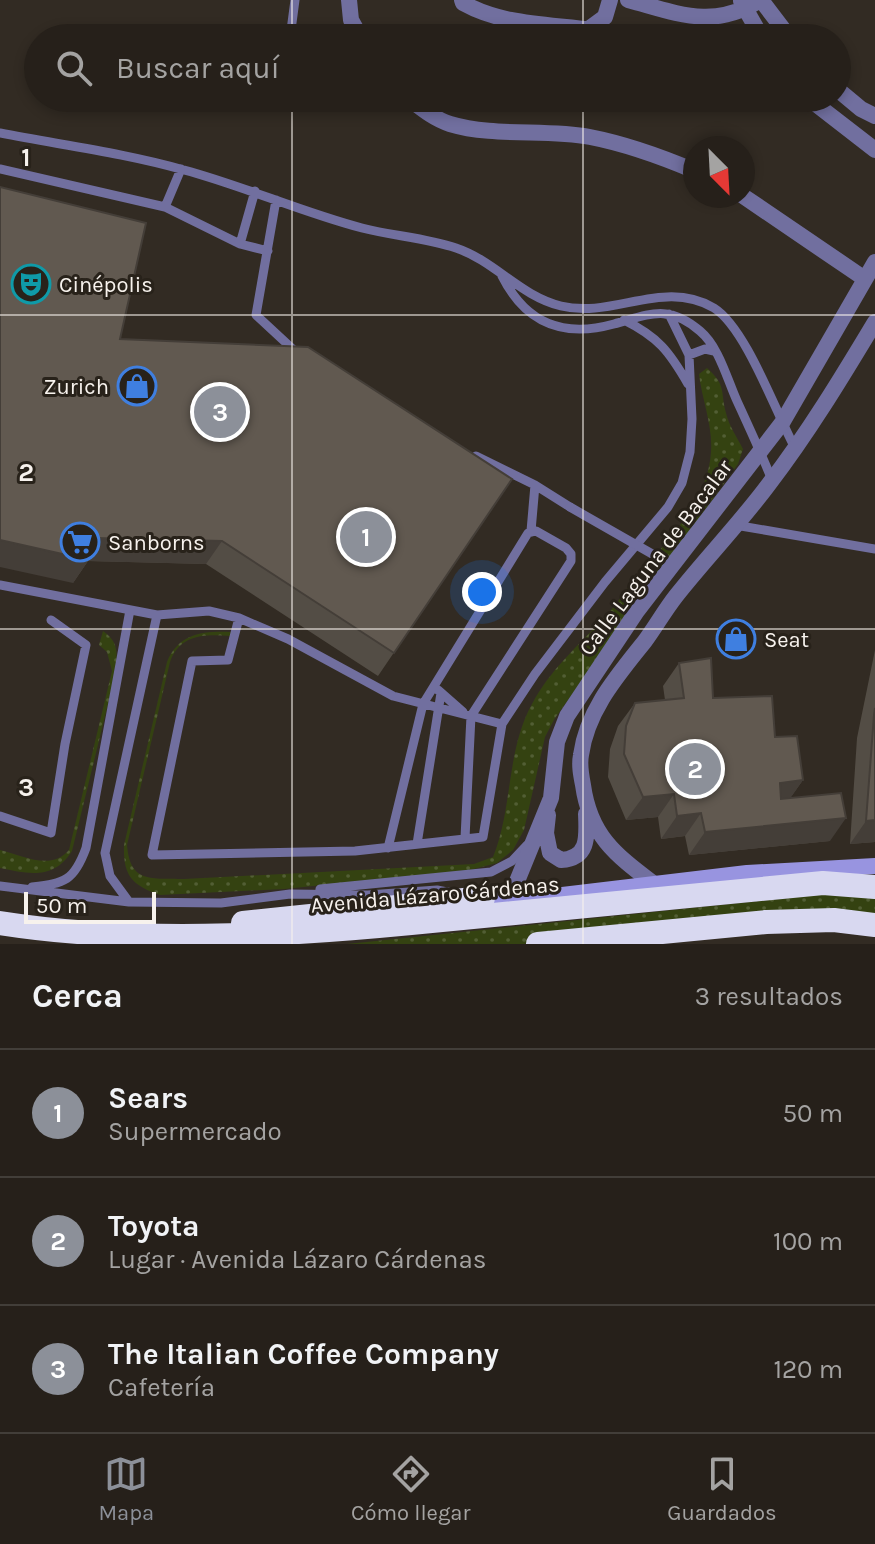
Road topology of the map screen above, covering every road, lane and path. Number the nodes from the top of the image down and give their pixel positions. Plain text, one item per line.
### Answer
1 (295, 0) edge
2 (349, 0) edge
3 (462, 0) edge
4 (610, 0) edge
5 (628, 0) edge
6 (760, 0) edge
7 (743, 5) edge
8 (292, 24) edge
9 (353, 24) edge
10 (536, 24) edge
11 (595, 24) edge
12 (754, 24) edge
13 (779, 24) edge
14 (851, 101) edge
15 (427, 112) edge
16 (826, 112) edge
17 (875, 116) edge
18 (0, 133) edge
19 (875, 150) edge
20 (683, 167) edge
21 (0, 169) edge
22 (181, 169) junction
23 (255, 191) junction
24 (276, 200) junction
25 (755, 204) edge
26 (165, 207) junction
27 (240, 244) junction
28 (268, 251) junction
29 (875, 262) edge
30 (501, 273) junction
31 (865, 279) junction
32 (530, 295) junction
33 (524, 309) junction
34 (669, 314) junction
35 (624, 320) junction
36 (875, 322) edge
37 (838, 325) junction
38 (865, 338) junction
39 (714, 351) junction
40 (689, 355) junction
41 (305, 359) edge
42 (689, 387) junction
43 (782, 423) junction
44 (795, 448) junction
45 (465, 451) edge
46 (761, 453) junction
47 (772, 480) junction
48 (535, 485) junction
49 (735, 525) junction
50 (531, 531) junction
51 (875, 549) edge
52 (672, 567) junction
53 (0, 585) edge
54 (130, 610) junction
55 (157, 615) junction
56 (239, 618) junction
57 (51, 620) dead end
58 (436, 689) junction
59 (423, 704) junction
60 (438, 707) junction
61 (468, 715) junction
62 (502, 724) junction
63 (551, 798) junction
64 (586, 807) junction
65 (1, 817) edge
66 (535, 836) junction
67 (465, 838) junction
68 (417, 844) junction
69 (388, 848) junction
70 (875, 866) edge
71 (654, 884) junction
72 (0, 886) edge
73 (875, 887) edge
74 (17, 889) junction
75 (290, 894) junction
76 (511, 896) junction
77 (483, 898) junction
78 (129, 902) junction
79 (1, 923) edge
80 (875, 925) edge
81 (153, 941) junction
82 (538, 944) edge

1 - 8 lane
2 - 9 street
3 - 10 street
4 - 11 street
5 - 7 street
6 - 7 street
6 - 13 street
7 - 12 street
14 - 17 street
15 - 20 street
16 - 19 street
18 - 22 lane
21 - 26 lane
22 - 23 lane
22 - 26 lane
23 - 24 lane
23 - 27 lane
24 - 28 lane
24 - 30 lane
25 - 31 street
26 - 27 lane
27 - 28 lane
28 - 41 lane
29 - 31 street, Calle Laguna de Bacalar
30 - 32 lane
30 - 33 lane
31 - 37 street, Calle Laguna de Bacalar
32 - 33 lane
32 - 43 lane
33 - 35 lane
34 - 35 lane
34 - 39 lane
34 - 40 lane
35 - 42 lane
36 - 38 street, Calle Laguna de Bacalar
37 - 38 street
37 - 43 street, Calle Laguna de Bacalar
38 - 44 street, Calle Laguna de Bacalar
39 - 40 lane
39 - 46 lane
40 - 42 lane
42 - 62 lane
43 - 44 lane
43 - 46 street, Calle Laguna de Bacalar
44 - 47 street, Calle Laguna de Bacalar
45 - 48 lane
46 - 47 lane
46 - 52 street, Calle Laguna de Bacalar
47 - 49 street, Calle Laguna de Bacalar
48 - 50 lane
48 - 52 lane, bridge
49 - 51 lane
49 - 64 street, Calle Laguna de Bacalar
50 - 58 lane
50 - 61 lane
52 - 63 street, Calle Laguna de Bacalar
53 - 54 lane
54 - 55 lane
54 - 74 lane
55 - 56 lane
55 - 78 lane
56 - 59 lane
56 - 69 lane
57 - 65 lane
58 - 59 lane
58 - 60 lane
58 - 61 lane
59 - 60 lane
59 - 69 lane
60 - 61 lane
60 - 68 lane
61 - 62 lane
61 - 67 lane
62 - 67 lane
63 - 64 street
63 - 66 street, Calle Laguna de Bacalar
64 - 71 street, Calle Laguna de Bacalar
66 - 75 lane
66 - 76 street, Calle Laguna de Bacalar
67 - 68 lane
68 - 69 lane
70 - 71 street, Avenida Lázaro Cárdenas
71 - 76 street, Avenida Lázaro Cárdenas
72 - 74 lane
73 - 81 highway, Avenida Lázaro Cárdenas
74 - 78 lane
75 - 77 lane
75 - 78 lane
76 - 77 street, Avenida Lázaro Cárdenas
77 - 81 highway
79 - 81 highway, Avenida Lázaro Cárdenas
80 - 82 highway

